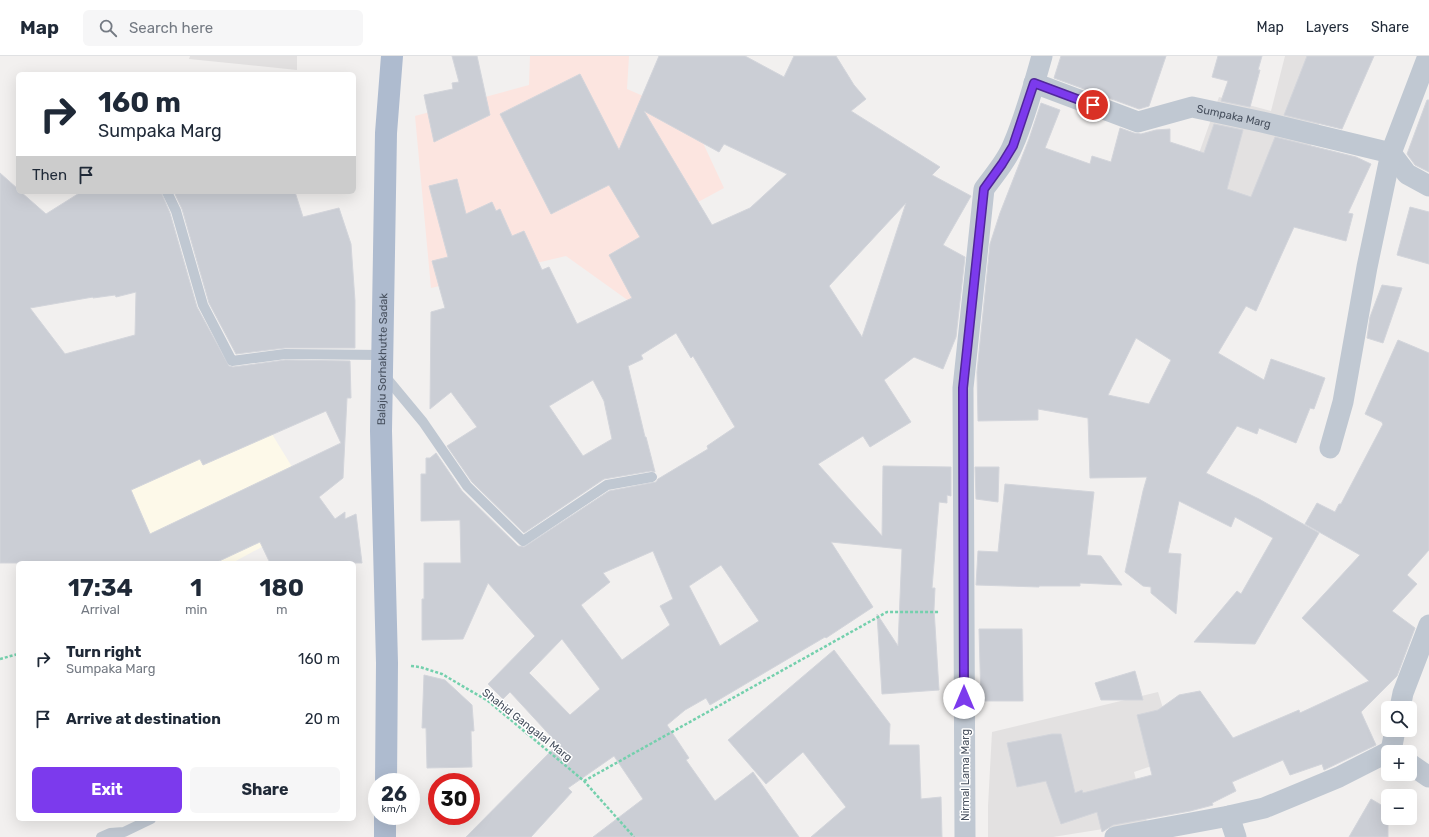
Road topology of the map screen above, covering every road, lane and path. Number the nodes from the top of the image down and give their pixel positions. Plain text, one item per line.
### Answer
1 (392, 56) edge
2 (1042, 56) edge
3 (1428, 56) edge
4 (1034, 83) junction
5 (1391, 153) junction
6 (1429, 186) edge
7 (168, 194) edge
8 (382, 364) junction
9 (1330, 448) dead end
10 (652, 477) dead end
11 (964, 590) junction
12 (1429, 625) edge
13 (16, 655) edge
14 (0, 659) edge
15 (387, 663) junction
16 (1401, 701) edge
17 (1381, 756) edge
18 (1417, 769) edge
19 (386, 773) edge
20 (1429, 777) edge
21 (584, 781) junction
22 (1229, 816) junction
23 (148, 821) edge
24 (385, 825) edge
25 (101, 837) edge
26 (385, 837) edge
27 (634, 837) edge
28 (965, 837) edge
29 (1115, 837) edge
30 (1236, 837) edge

1 - 8 main road, Balaju Sorhakhutte Sadak
2 - 4 street, Nirmal Lama Marg
3 - 5 street
4 - 5 street, Sumpaka Marg
4 - 11 street, Nirmal Lama Marg
5 - 6 street
5 - 9 street
7 - 8 lane
8 - 10 lane
8 - 15 main road, Balaju Sorhakhutte Sadak
11 - 21 path
11 - 28 street, Nirmal Lama Marg
12 - 16 street
13 - 14 path
15 - 19 main road, Balaju Sorhakhutte Sadak
15 - 21 path, Shahid Gangalal Marg
17 - 22 street
18 - 20 street
21 - 27 path, Shahid Gangalal Marg
22 - 29 street
22 - 30 street
23 - 25 lane
24 - 26 main road

